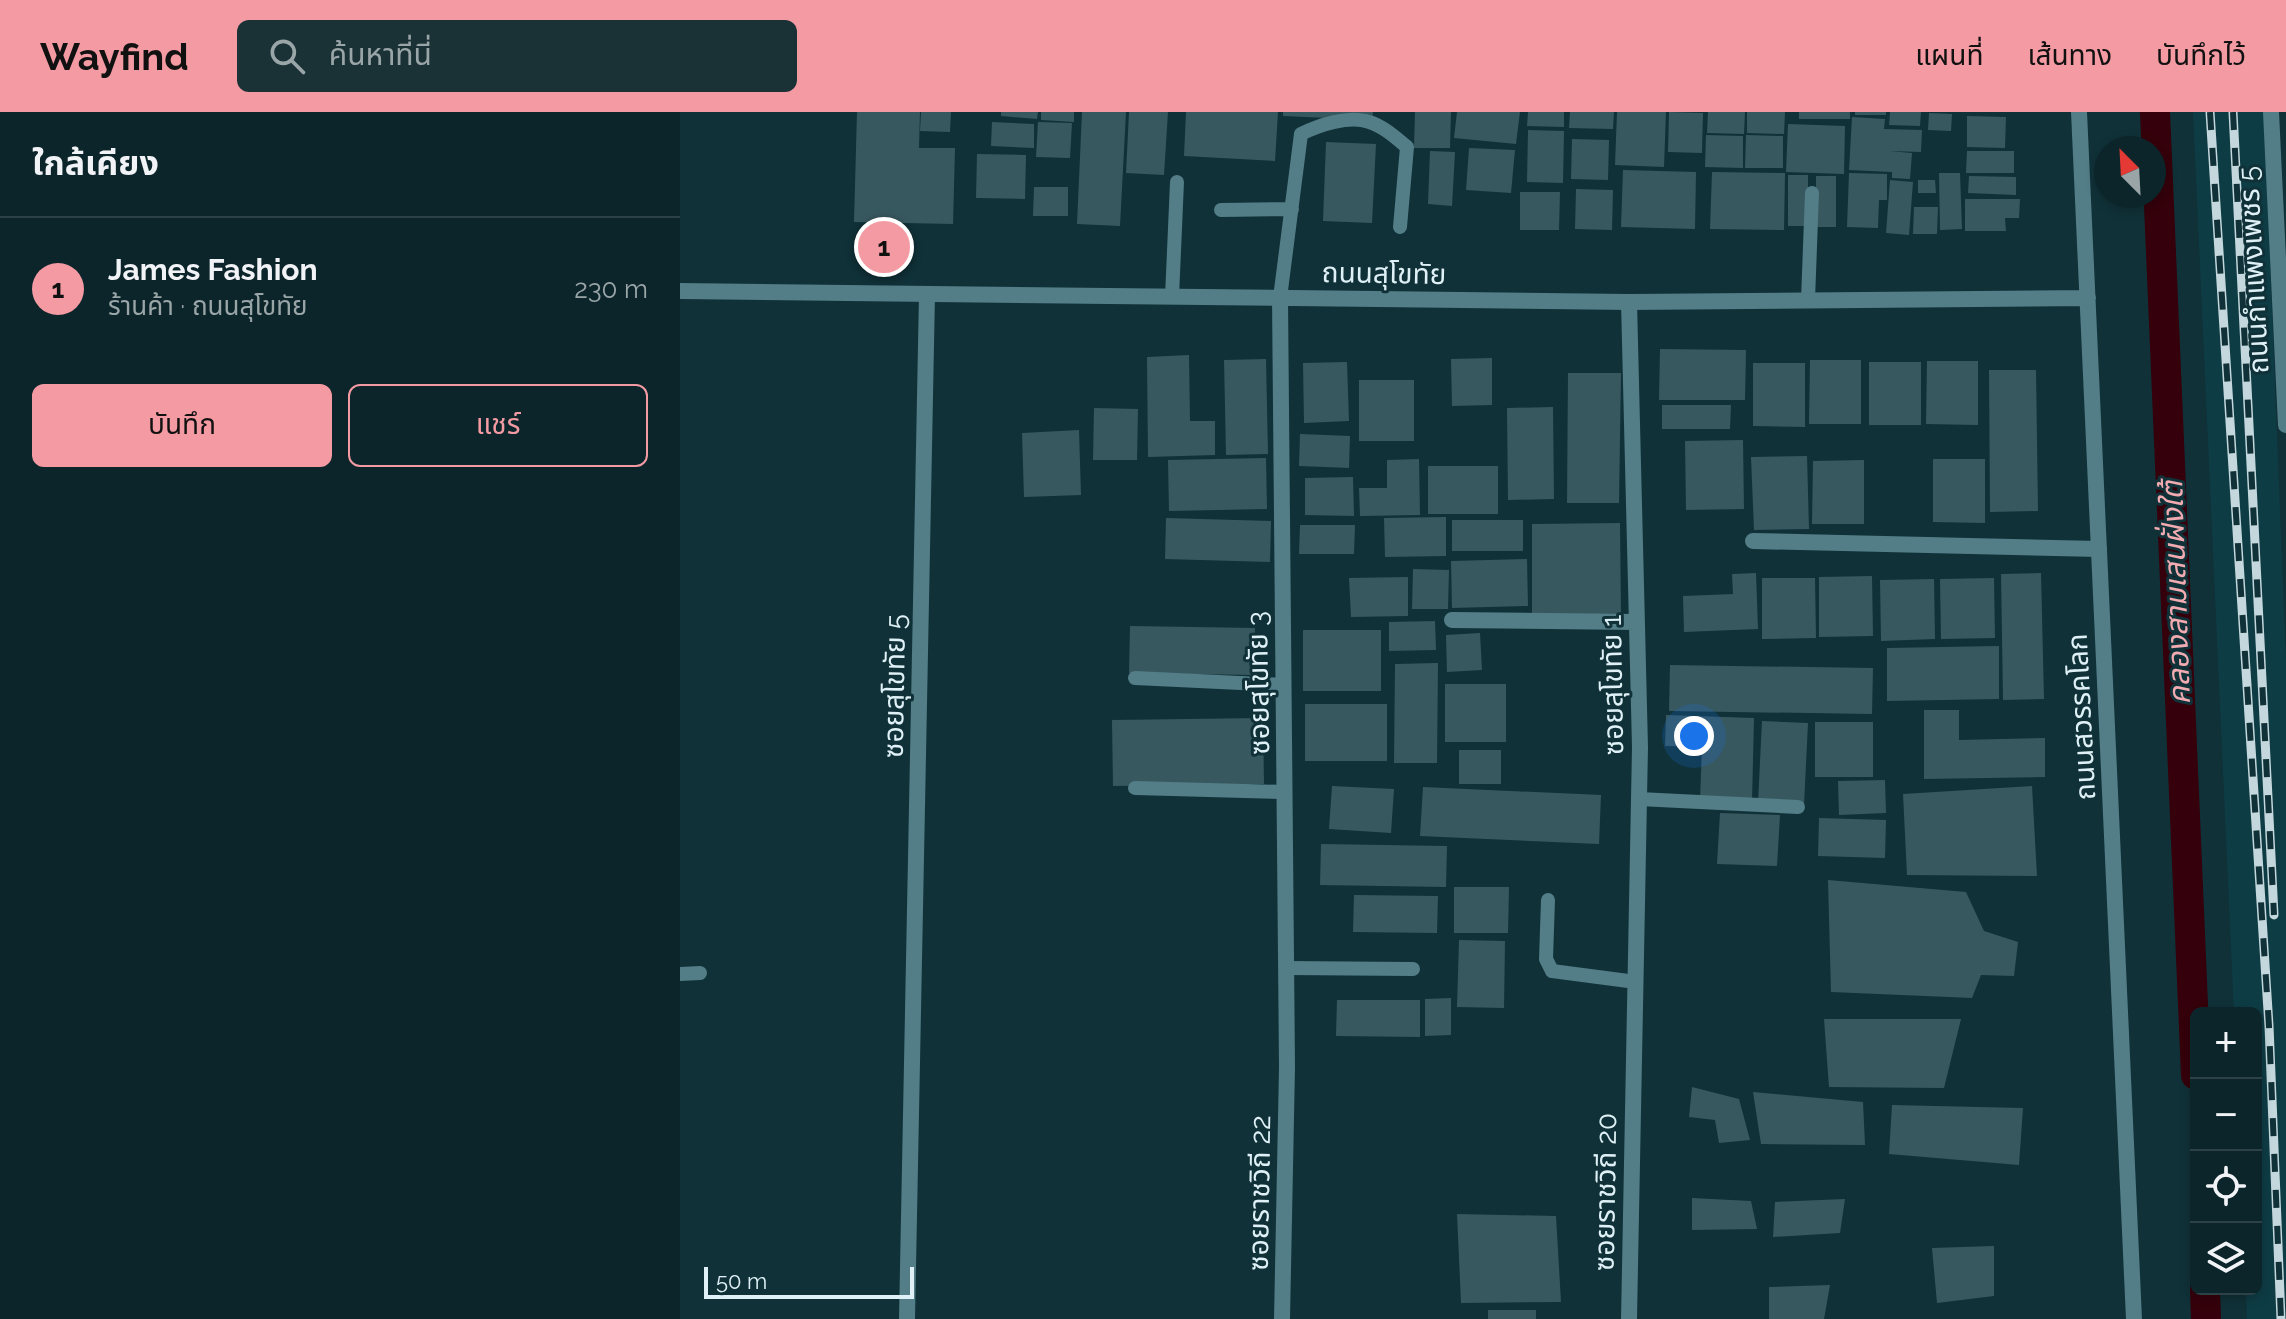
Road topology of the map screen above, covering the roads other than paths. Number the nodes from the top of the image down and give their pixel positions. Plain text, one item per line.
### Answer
1 (2079, 112) edge
2 (2271, 112) edge
3 (1177, 182) dead end
4 (1812, 193) dead end
5 (1292, 209) junction
6 (1221, 210) dead end
7 (1400, 227) dead end
8 (680, 291) edge
9 (927, 294) junction
10 (1172, 297) junction
11 (1280, 298) junction
12 (2088, 298) junction
13 (1808, 300) junction
14 (1629, 302) junction
15 (2286, 425) edge
16 (1753, 541) dead end
17 (2099, 549) junction
18 (1452, 620) dead end
19 (1637, 622) junction
20 (1135, 678) dead end
21 (1284, 685) junction
22 (1135, 788) dead end
23 (1284, 792) junction
24 (1639, 799) junction
25 (1798, 807) dead end
26 (1548, 900) dead end
27 (1286, 968) junction
28 (1413, 969) dead end
29 (700, 973) dead end
30 (680, 974) edge
31 (1636, 982) junction
32 (1287, 1067) joint
33 (1634, 1067) joint
34 (907, 1319) edge
35 (1282, 1319) edge
36 (1629, 1319) edge
37 (2134, 1319) edge

1 - 12 street, ถนนสวรรคโลก
2 - 15 street, ถนนกำแพงเพชร 5
3 - 10 lane
4 - 13 lane
5 - 6 lane
5 - 7 lane
5 - 11 lane
8 - 9 street, ถนนสุโขทัย
9 - 10 street, ถนนสุโขทัย
9 - 34 street, ซอยสุโขทัย 5
10 - 11 street, ถนนสุโขทัย
11 - 14 street, ถนนสุโขทัย
11 - 21 street, ซอยสุโขทัย 3
12 - 13 street, ถนนสุโขทัย
12 - 17 street, ถนนสวรรคโลก
13 - 14 street, ถนนสุโขทัย
14 - 19 street, ซอยสุโขทัย 1
16 - 17 street
17 - 37 street, ถนนสวรรคโลก
18 - 19 street
19 - 24 street, ซอยสุโขทัย 1
20 - 21 lane
21 - 23 street, ซอยสุโขทัย 3
22 - 23 lane
23 - 27 street, ซอยสุโขทัย 3
24 - 25 lane
24 - 31 street, ซอยสุโขทัย 1
26 - 31 lane
27 - 28 lane
27 - 32 street, ซอยสุโขทัย 3
29 - 30 lane
31 - 33 street, ซอยสุโขทัย 1
32 - 35 street, ซอยราชวิถี 22
33 - 36 street, ซอยราชวิถี 20

